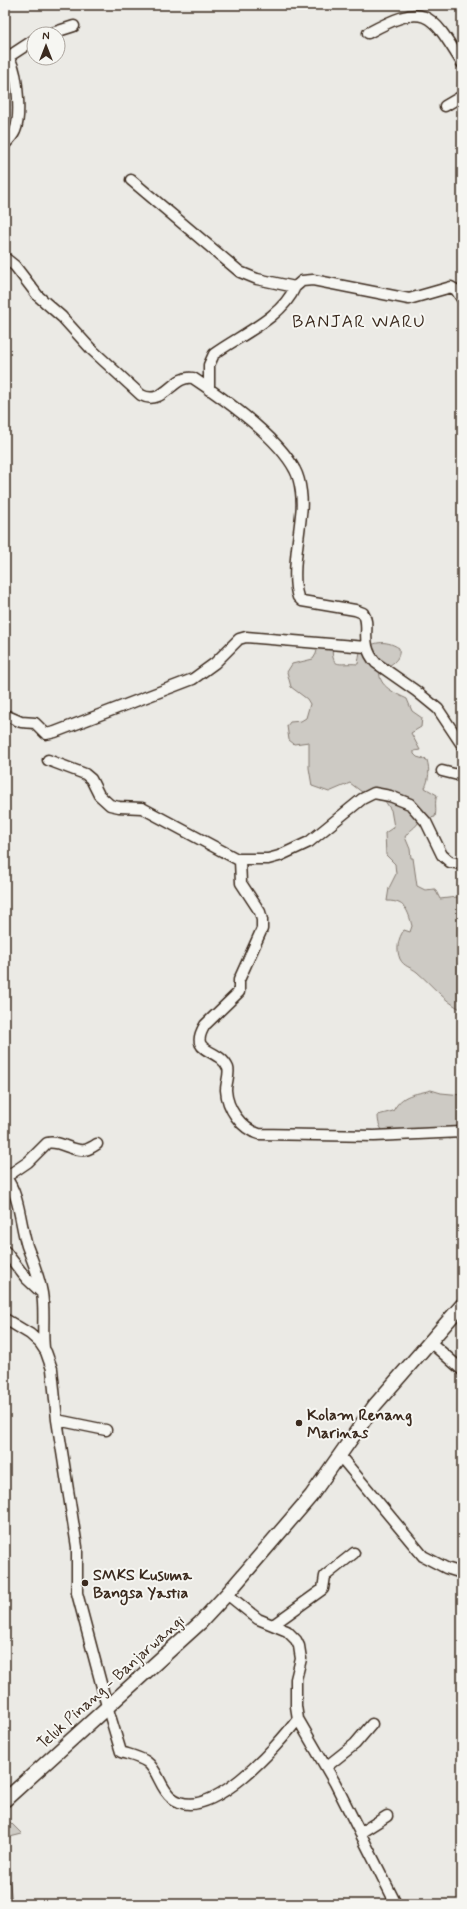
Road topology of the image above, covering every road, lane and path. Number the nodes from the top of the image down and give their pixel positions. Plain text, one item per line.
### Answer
1 (74, 26) dead end
2 (66, 29) edge
3 (368, 33) dead end
4 (26, 46) edge
5 (5, 60) edge
6 (462, 63) edge
7 (462, 96) edge
8 (445, 106) dead end
9 (7, 139) edge
10 (131, 180) dead end
11 (5, 258) edge
12 (294, 287) junction
13 (462, 300) edge
14 (209, 390) junction
15 (366, 647) junction
16 (5, 715) edge
17 (462, 744) edge
18 (48, 760) dead end
19 (442, 771) dead end
20 (462, 776) edge
21 (240, 860) junction
22 (462, 864) edge
23 (462, 1132) edge
24 (97, 1144) dead end
25 (5, 1177) edge
26 (5, 1251) edge
27 (42, 1292) junction
28 (462, 1305) edge
29 (5, 1319) edge
30 (429, 1341) junction
31 (44, 1348) junction
32 (462, 1370) edge
33 (57, 1420) junction
34 (106, 1430) dead end
35 (340, 1456) junction
36 (354, 1553) dead end
37 (462, 1573) edge
38 (227, 1594) junction
39 (273, 1625) junction
40 (107, 1706) junction
41 (298, 1719) junction
42 (372, 1724) dead end
43 (326, 1767) junction
44 (5, 1800) edge
45 (387, 1816) dead end
46 (360, 1833) junction
47 (396, 1904) edge

1 - 2 street
3 - 6 street
4 - 5 street
5 - 9 street
7 - 8 street
10 - 12 street
11 - 14 street
12 - 13 street
12 - 14 street
14 - 15 street
15 - 16 street
15 - 17 street
18 - 21 street
19 - 20 street
21 - 22 street
21 - 23 street
24 - 25 street
25 - 27 street
26 - 27 street
27 - 31 street
28 - 30 main road, Teluk Pinang - Banjarwangi
29 - 31 street
30 - 32 street
30 - 35 main road, Teluk Pinang - Banjarwangi
31 - 33 street
33 - 34 street
33 - 40 street
35 - 37 street
35 - 38 main road, Teluk Pinang - Banjarwangi
36 - 39 street
38 - 39 street
38 - 40 main road, Teluk Pinang - Banjarwangi
39 - 41 street
40 - 41 street
40 - 44 main road, Teluk Pinang - Banjarwangi
41 - 43 street
42 - 43 street
43 - 46 street
45 - 46 street
46 - 47 street

